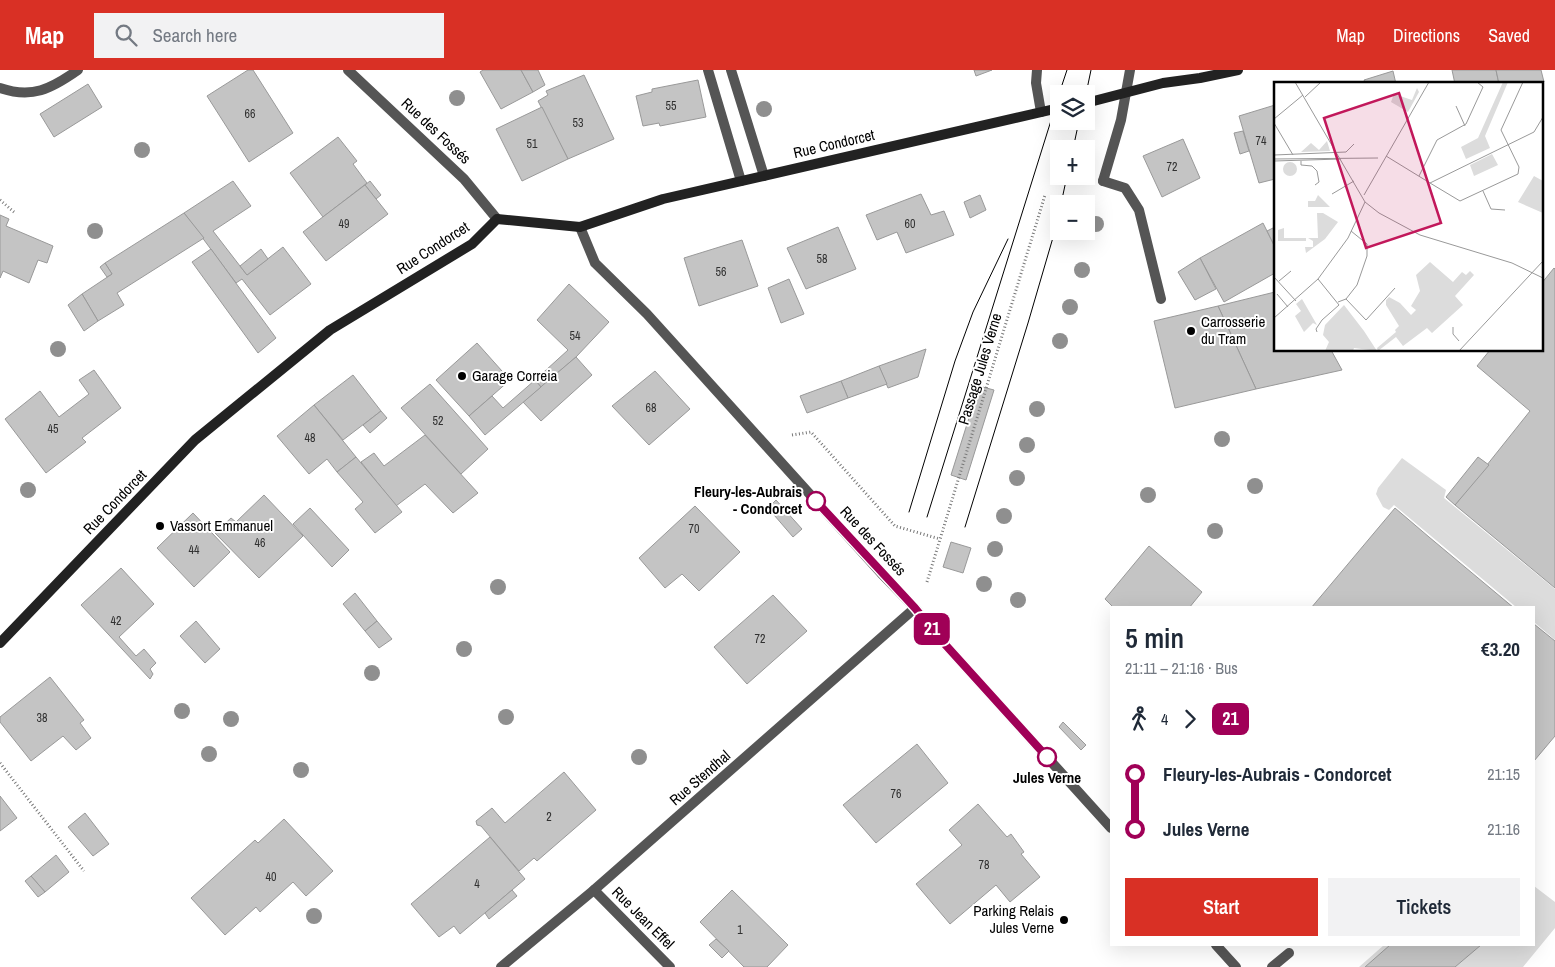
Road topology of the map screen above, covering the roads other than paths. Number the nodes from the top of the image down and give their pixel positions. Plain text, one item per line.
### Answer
1 (78, 70) edge
2 (348, 70) edge
3 (708, 70) edge
4 (731, 70) edge
5 (1038, 70) edge
6 (1130, 70) edge
7 (1238, 70) edge
8 (0, 88) edge
9 (1126, 93) junction
10 (1095, 101) edge
11 (1050, 110) edge
12 (1041, 112) junction
13 (764, 176) junction
14 (741, 181) junction
15 (497, 220) junction
16 (580, 227) junction
17 (1160, 299) dead end
18 (915, 608) junction
19 (0, 643) edge
20 (1110, 827) edge
21 (594, 890) junction
22 (1217, 946) edge
23 (1289, 953) dead end
24 (502, 967) edge
25 (670, 967) edge
26 (1236, 967) edge
27 (1272, 967) edge

1 - 8 street
2 - 15 street, Rue des Fossés
3 - 14 street
4 - 13 street
5 - 12 street
6 - 9 street
7 - 9 street
9 - 10 street
9 - 17 street
11 - 12 street, Rue Condorcet
12 - 13 street, Rue Condorcet
13 - 14 street, Rue Condorcet
14 - 16 street, Rue Condorcet
15 - 16 street, Rue Condorcet
15 - 19 street, Rue Condorcet
16 - 18 street, Rue des Fossés
18 - 20 street, Rue des Fossés
18 - 21 street, Rue Stendhal
21 - 24 street, Rue Stendhal
21 - 25 street, Rue Jean Effel
22 - 26 street
23 - 27 street

